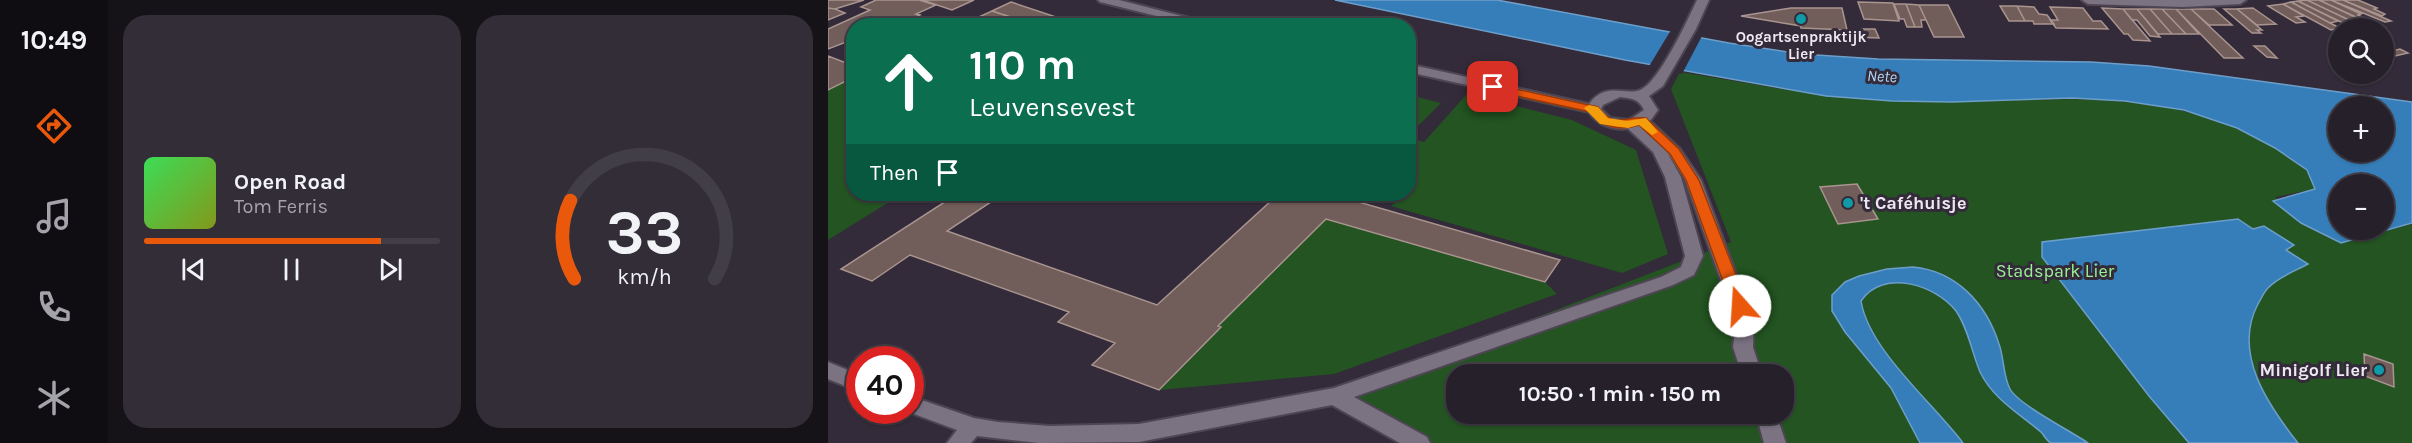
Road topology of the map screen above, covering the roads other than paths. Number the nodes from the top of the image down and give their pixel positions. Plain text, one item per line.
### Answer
1 (1104, 0) edge
2 (1703, 0) edge
3 (2088, 0) edge
4 (2240, 0) edge
5 (1181, 18) edge
6 (1416, 70) edge
7 (1640, 96) junction
8 (1594, 110) junction
9 (1636, 123) junction
10 (1748, 364) edge
11 (828, 370) edge
12 (846, 378) edge
13 (1334, 396) junction
14 (924, 409) edge
15 (1769, 424) edge
16 (974, 426) junction
17 (958, 443) edge
18 (1419, 443) edge
19 (1775, 443) edge

1 - 5 street
2 - 7 street
3 - 4 street
6 - 8 street
7 - 8 street
7 - 9 street
8 - 9 street
9 - 10 street
9 - 13 street
11 - 12 street
13 - 16 street
13 - 18 street
14 - 16 street
15 - 19 street
16 - 17 street

